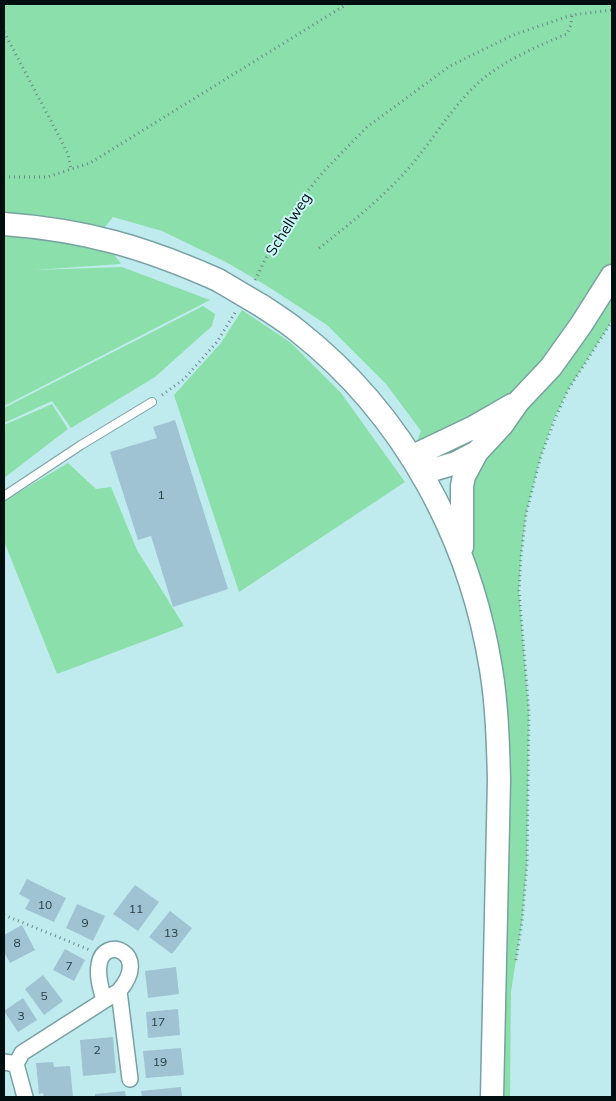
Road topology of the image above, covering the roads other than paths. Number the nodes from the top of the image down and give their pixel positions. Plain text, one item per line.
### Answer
1 (4, 224) edge
2 (612, 276) edge
3 (152, 402) road end
4 (518, 402) junction
5 (477, 452) junction
6 (417, 465) junction
7 (4, 496) edge
8 (462, 558) junction
9 (119, 991) junction
10 (104, 1000) junction
11 (10, 1063) edge
12 (130, 1079) dead end
13 (25, 1097) edge
14 (492, 1097) edge

1 - 6 main road, bridge
2 - 4 main road
3 - 7 lane
4 - 5 main road
4 - 6 main road
5 - 6 main road
5 - 8 main road
6 - 8 main road
8 - 14 main road
9 - 10 street
9 - 10 street
9 - 12 street
10 - 11 street
11 - 13 street

